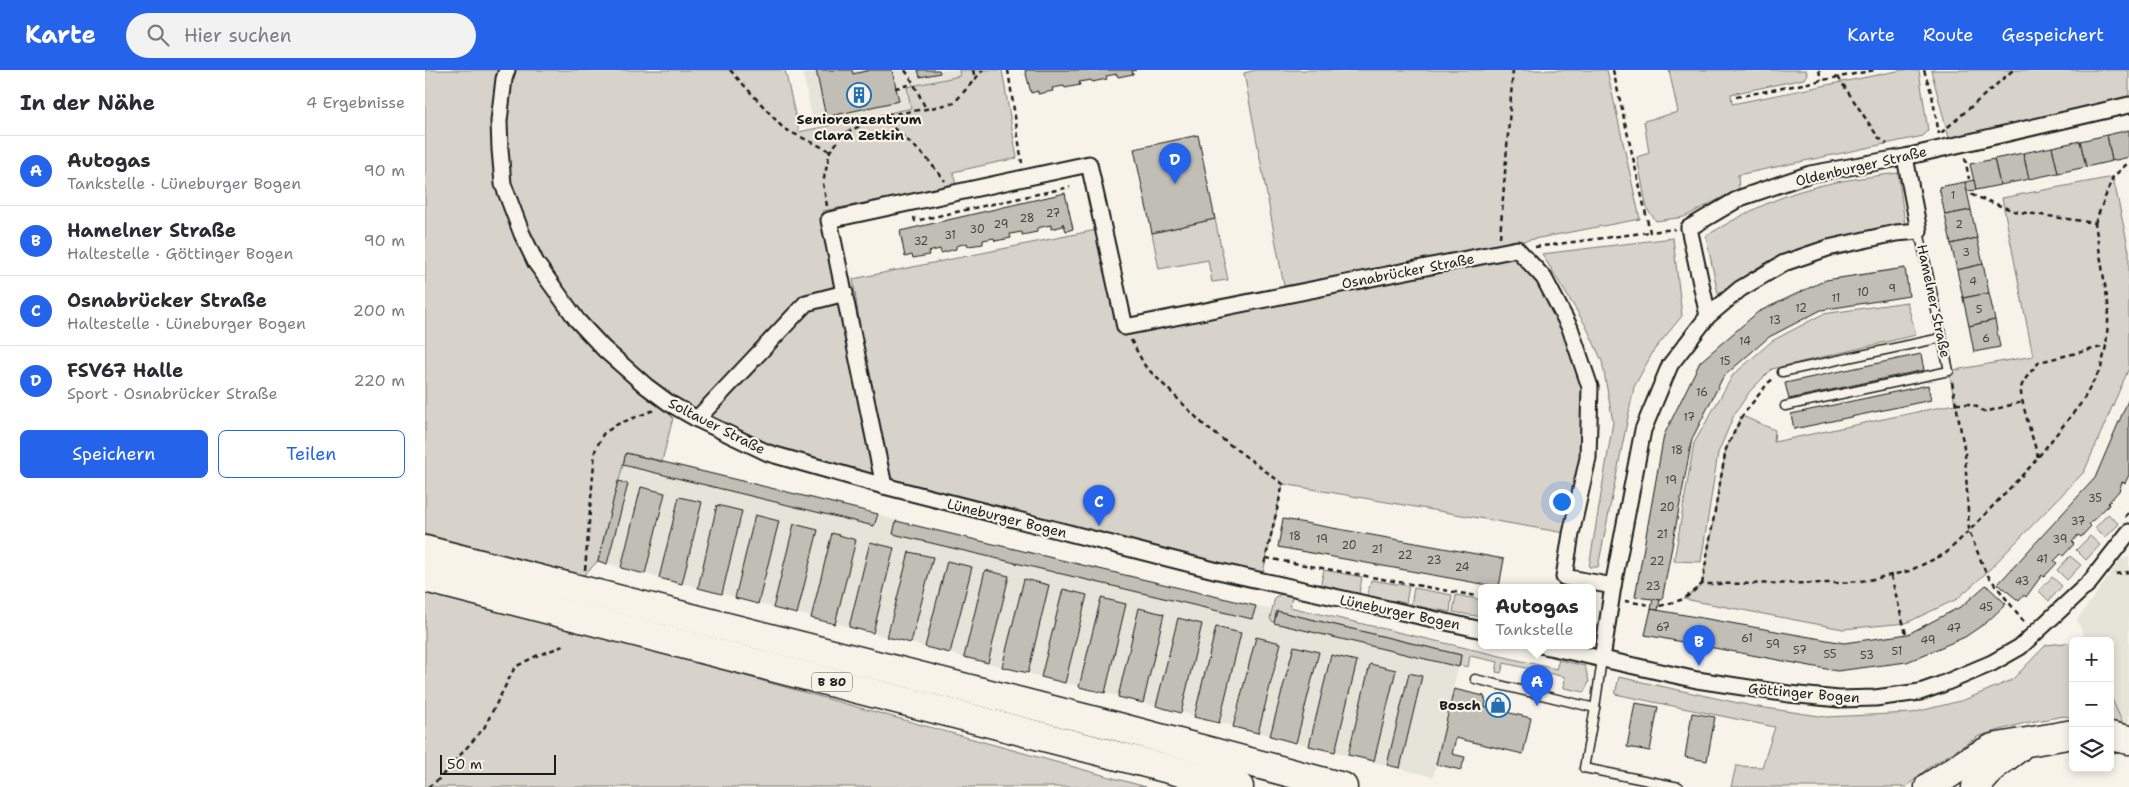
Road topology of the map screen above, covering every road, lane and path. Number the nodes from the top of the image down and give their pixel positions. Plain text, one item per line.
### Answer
1 (507, 70) edge
2 (730, 70) edge
3 (905, 70) edge
4 (973, 70) edge
5 (983, 70) edge
6 (1008, 70) edge
7 (1513, 70) edge
8 (1613, 70) edge
9 (1819, 70) edge
10 (1875, 70) edge
11 (1924, 70) edge
12 (2013, 70) edge
13 (1838, 77) junction
14 (975, 79) junction
15 (1821, 80) junction
16 (914, 84) junction
17 (895, 88) dead end
18 (1736, 97) dead end
19 (2129, 105) edge
20 (926, 109) junction
21 (880, 116) junction
22 (1939, 134) junction
23 (1932, 139) dead end
24 (830, 151) junction
25 (1905, 157) junction
26 (2129, 162) edge
27 (1023, 177) junction
28 (1971, 190) dead end
29 (955, 194) junction
30 (829, 220) junction
31 (2095, 223) junction
32 (1689, 228) junction
33 (1919, 231) junction
34 (1650, 232) junction
35 (1517, 250) junction
36 (1499, 253) junction
37 (845, 293) junction
38 (1708, 316) junction
39 (1125, 328) junction
40 (1941, 338) junction
41 (2106, 346) junction
42 (1949, 371) junction
43 (1782, 372) joint
44 (2022, 402) junction
45 (669, 403) junction
46 (1955, 404) junction
47 (1785, 406) dead end
48 (697, 419) junction
49 (2038, 457) junction
50 (884, 486) junction
51 (2129, 512) edge
52 (2125, 527) edge
53 (1969, 531) junction
54 (425, 550) edge
55 (1266, 558) junction
56 (584, 575) dead end
57 (1891, 576) junction
58 (425, 578) edge
59 (1261, 581) junction
60 (1585, 584) edge
61 (1702, 584) junction
62 (1596, 588) edge
63 (1612, 593) junction
64 (1478, 596) edge
65 (1650, 605) dead end
66 (1660, 606) dead end
67 (1478, 629) edge
68 (2030, 629) junction
69 (2019, 630) dead end
70 (1906, 634) dead end
71 (563, 646) dead end
72 (1557, 649) edge
73 (1602, 660) junction
74 (1475, 679) dead end
75 (1595, 708) junction
76 (2069, 735) edge
77 (2114, 737) edge
78 (2129, 740) edge
79 (2027, 742) junction
80 (428, 787) edge
81 (1239, 787) edge
82 (1343, 787) edge
83 (1679, 787) edge
84 (1929, 787) edge
85 (1976, 787) edge

1 - 45 street, Soltauer Straße
2 - 24 path
3 - 16 path
4 - 14 path
5 - 14 path
6 - 27 path
7 - 36 path
8 - 34 path
9 - 15 path
10 - 13 path
11 - 22 path
12 - 22 path
13 - 15 path
13 - 25 path
14 - 20 path
15 - 18 path
16 - 17 path
16 - 20 path
19 - 25 street, Oldenburger Straße
20 - 21 path
21 - 24 path
21 - 29 path
22 - 23 path
24 - 30 path
25 - 32 street, Oldenburger Straße
25 - 33 street, Hamelner Straße
26 - 31 path
27 - 29 street
27 - 39 street
28 - 31 path
29 - 30 street
30 - 37 street
31 - 41 path
32 - 34 path
32 - 38 street
33 - 38 street, Hamelner Straße
33 - 40 lane, Hamelner Straße
34 - 35 path
35 - 36 street, Osnabrücker Straße
35 - 60 street
36 - 39 street, Osnabrücker Straße
37 - 48 street
37 - 50 street
38 - 63 street, Hamelner Straße
39 - 55 path
40 - 42 lane, Hamelner Straße
40 - 43 lane
41 - 44 path
41 - 49 path
42 - 46 path
42 - 47 lane
43 - 61 path
44 - 46 path
44 - 49 path
45 - 48 street, Soltauer Straße
45 - 56 path
46 - 53 path
48 - 50 street, Soltauer Straße
49 - 53 path
50 - 59 street, Lüneburger Bogen
51 - 52 path
52 - 68 street, Göttinger Bogen
53 - 57 path
53 - 68 path
54 - 82 highway, B 80
55 - 59 path
55 - 64 path
57 - 61 path
57 - 70 path
58 - 81 highway, B 80
59 - 67 street, Lüneburger Bogen
61 - 66 path
62 - 63 street
63 - 65 path
63 - 73 street, Hamelner Straße
68 - 69 path
68 - 73 street, Göttinger Bogen
71 - 80 path
72 - 73 street
73 - 75 lane
74 - 75 lane
75 - 83 lane
76 - 79 highway
77 - 78 highway
79 - 84 highway
79 - 85 highway

